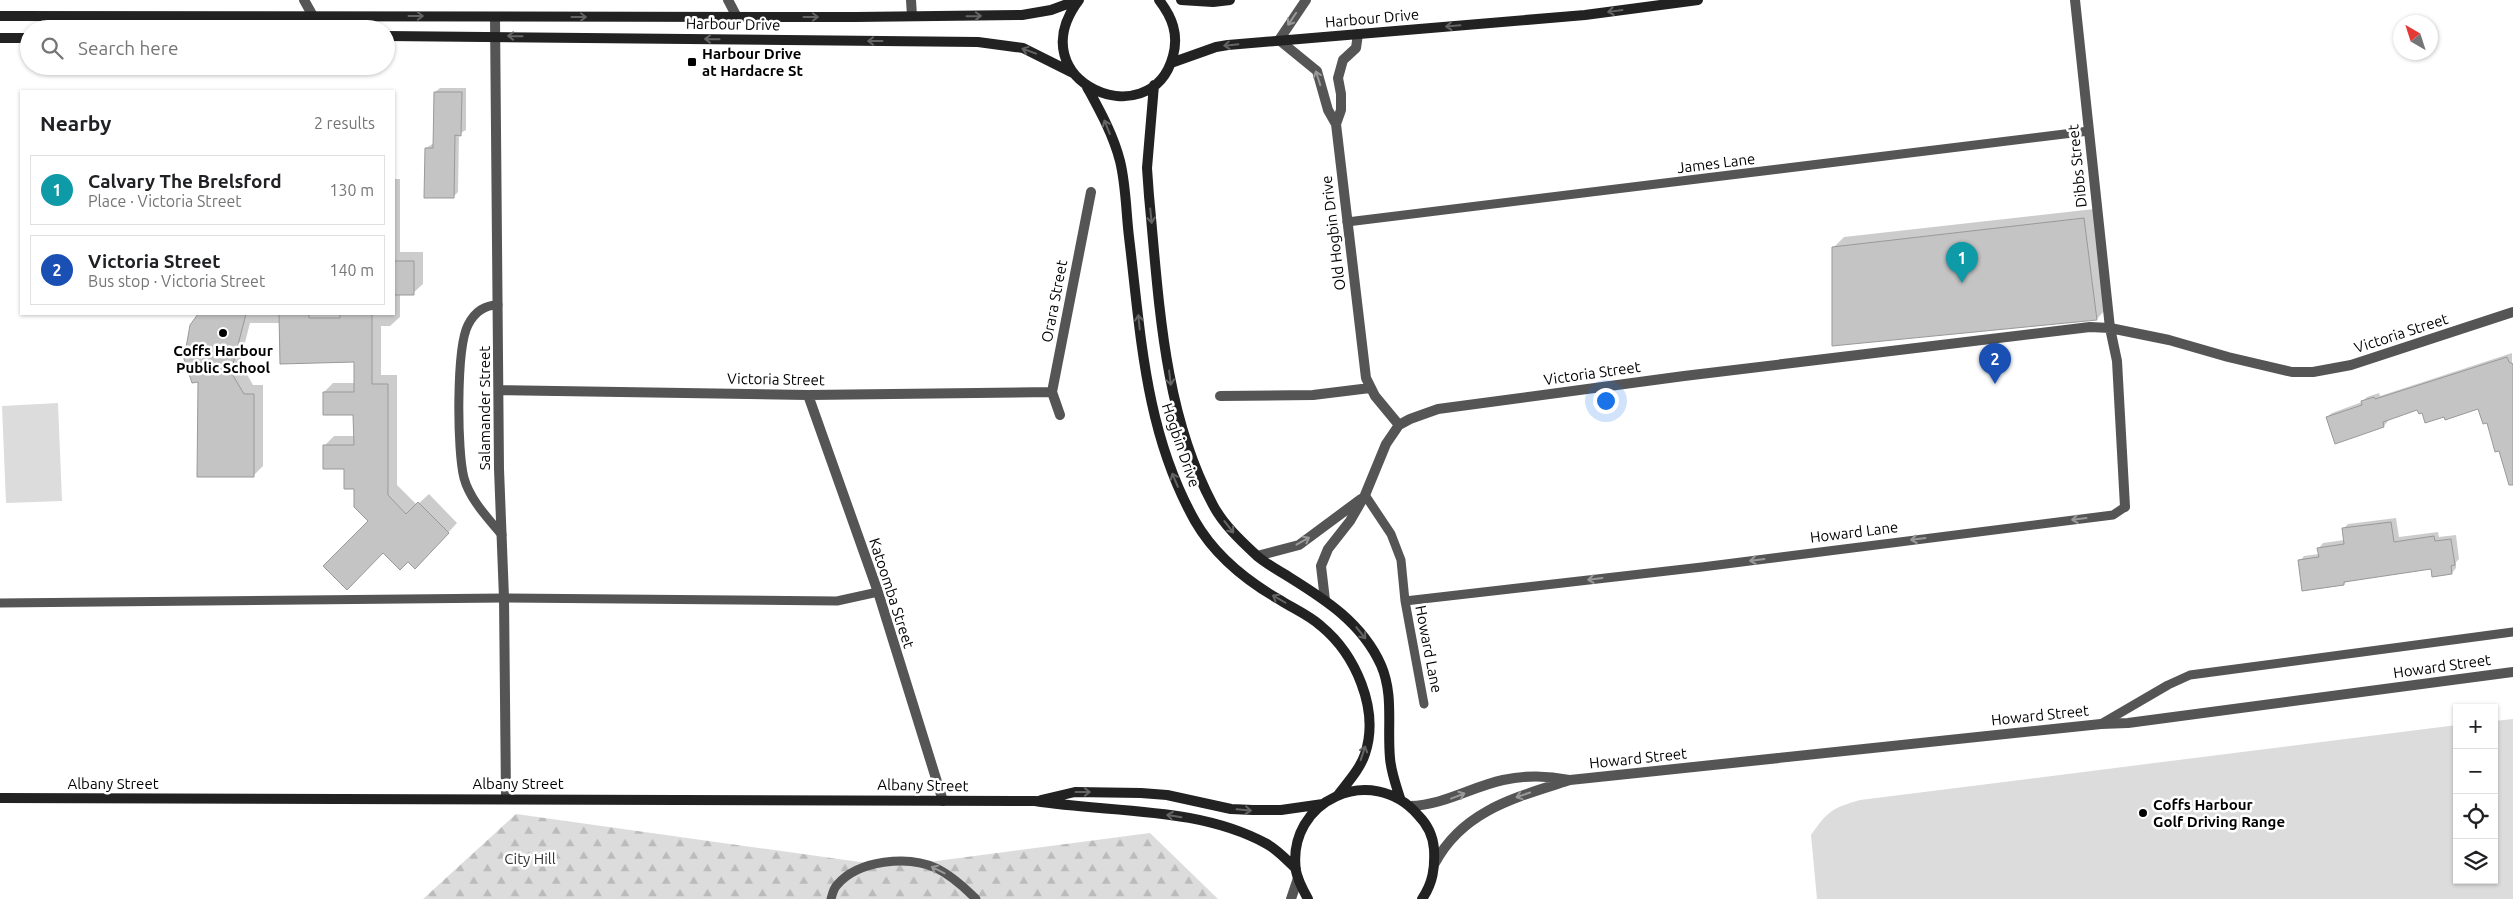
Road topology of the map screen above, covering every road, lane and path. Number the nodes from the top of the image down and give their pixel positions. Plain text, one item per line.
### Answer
1 (304, 0) edge
2 (728, 0) edge
3 (912, 0) edge
4 (1079, 0) edge
5 (1159, 0) edge
6 (1181, 0) edge
7 (1230, 0) edge
8 (1306, 0) edge
9 (1698, 0) edge
10 (2075, 0) edge
11 (0, 16) edge
12 (313, 16) junction
13 (912, 16) junction
14 (495, 17) junction
15 (737, 17) junction
16 (1358, 34) junction
17 (395, 36) edge
18 (496, 36) junction
19 (0, 38) edge
20 (20, 38) edge
21 (1280, 40) junction
22 (1171, 63) junction
23 (1073, 73) junction
24 (1154, 85) junction
25 (1087, 87) junction
26 (1336, 124) junction
27 (2089, 132) junction
28 (1091, 192) dead end
29 (1346, 222) junction
30 (498, 305) junction
31 (2513, 312) edge
32 (2110, 328) junction
33 (1370, 388) junction
34 (499, 390) junction
35 (1052, 392) junction
36 (808, 395) junction
37 (1220, 396) dead end
38 (1060, 415) dead end
39 (1399, 425) junction
40 (1365, 495) junction
41 (2125, 507) joint
42 (502, 536) junction
43 (1257, 556) junction
44 (878, 592) junction
45 (504, 598) junction
46 (1325, 600) junction
47 (1405, 601) junction
48 (0, 603) edge
49 (2513, 632) edge
50 (2513, 672) edge
51 (1424, 704) dead end
52 (2101, 724) junction
53 (1570, 780) junction
54 (1338, 795) junction
55 (0, 798) edge
56 (506, 798) junction
57 (1400, 798) junction
58 (943, 801) junction
59 (1035, 801) junction
60 (1323, 804) junction
61 (1410, 806) junction
62 (1435, 863) junction
63 (1297, 873) junction
64 (1425, 896) edge
65 (831, 899) edge
66 (976, 899) edge
67 (1291, 899) edge
68 (1308, 899) edge

1 - 12 street
2 - 15 street
3 - 13 street
13 -> 4 street, Harbour Drive
4 - 23 street
5 - 22 street
6 - 7 street
8 -> 21 street
9 -> 16 street, Harbour Drive
10 - 27 street, Dibbs Street
11 - 12 street, Harbour Drive
12 -> 14 street, Harbour Drive
15 -> 13 street, Harbour Drive
14 -> 15 street, Harbour Drive
14 - 18 street, Salamander Street
16 - 21 street, Harbour Drive
16 - 26 street, Old Hogbin Drive
17 - 18 street, Harbour Drive
23 -> 18 street, Harbour Drive
18 - 30 street, Salamander Street
19 - 20 street
21 -> 22 street, Harbour Drive
26 -> 21 street
22 - 24 street
23 - 25 street
24 - 25 street
24 -> 43 street, Hogbin Drive
54 -> 25 street, Hogbin Drive
26 - 29 street, Old Hogbin Drive
27 - 29 lane, James Lane
27 - 32 street, Dibbs Street
28 - 35 street, Orara Street
29 - 33 street, Old Hogbin Drive
30 - 34 street, Salamander Street
30 - 42 lane
31 - 32 street, Victoria Street
32 - 39 street, Victoria Street
32 - 41 street, Howard Lane
33 - 37 street
33 - 39 street, Old Hogbin Drive
34 - 36 street, Victoria Street
34 - 42 street, Salamander Street
35 - 36 street, Victoria Street
35 - 38 street
36 - 44 street, Katoomba Street
39 - 40 street
43 -> 40 street
40 - 46 street
40 - 47 lane, Howard Lane
41 -> 47 lane, Howard Lane
42 - 45 street, Salamander Street
43 - 46 street, Hogbin Drive
44 - 45 lane
44 - 58 street, Katoomba Street
45 - 48 lane
45 - 56 street, Salamander Street
46 -> 57 street, Hogbin Drive
47 - 51 lane, Howard Lane
49 - 52 lane
50 - 52 street, Howard Street
52 - 53 street, Howard Street
61 -> 53 street, Howard Street
53 -> 62 street, Howard Street
54 - 57 street
54 - 60 street
55 - 56 street, Albany Street
56 - 58 street, Albany Street
57 - 61 street
58 - 59 street, Albany Street
59 -> 60 street, Albany Street
63 -> 59 street, Albany Street
60 - 63 street
61 - 62 street
62 - 64 street
63 - 67 street
63 - 68 street
66 -> 65 lane

